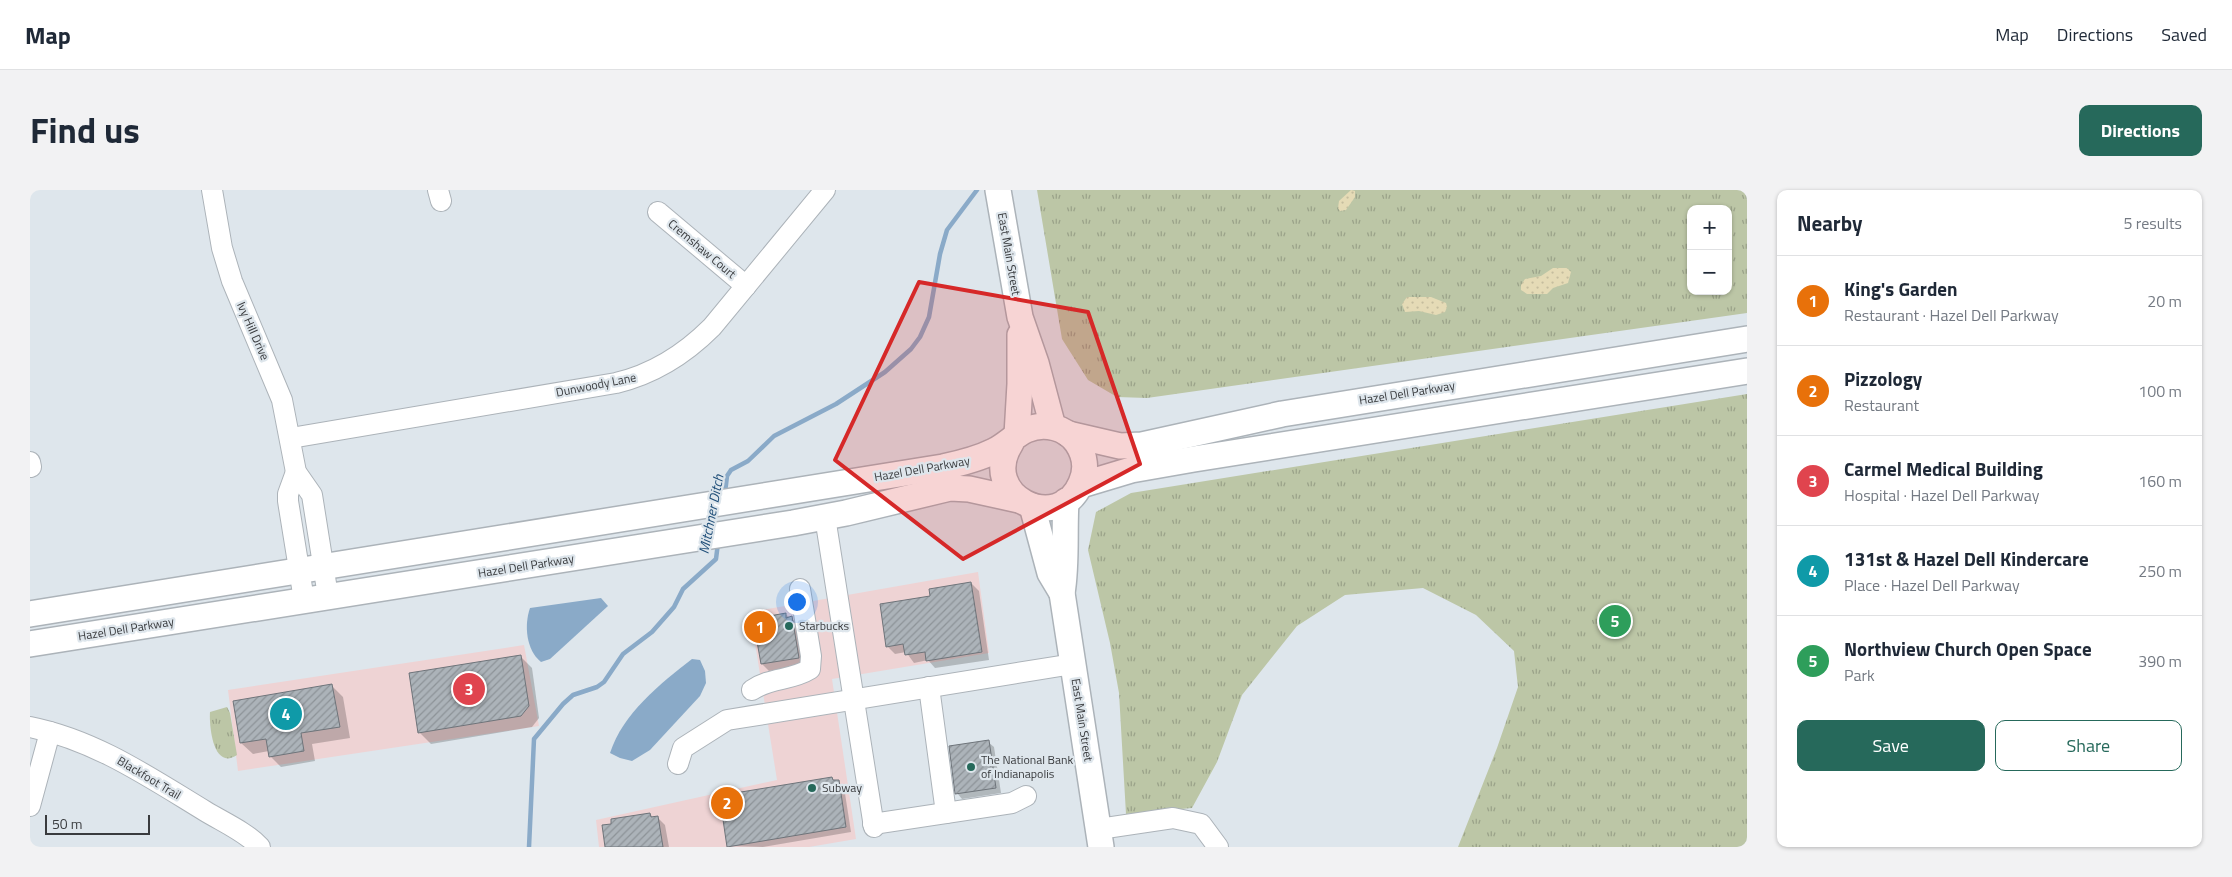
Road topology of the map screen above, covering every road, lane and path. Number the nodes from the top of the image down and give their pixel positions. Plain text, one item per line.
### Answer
1 (212, 190) edge
2 (825, 190) edge
3 (998, 191) edge
4 (658, 212) dead end
5 (746, 286) junction
6 (1020, 317) junction
7 (1747, 339) edge
8 (1747, 370) edge
9 (1060, 430) junction
10 (291, 438) junction
11 (1014, 439) junction
12 (296, 472) junction
13 (1073, 493) junction
14 (1026, 503) junction
15 (825, 517) junction
16 (324, 567) junction
17 (299, 571) junction
18 (800, 589) dead end
19 (1062, 593) junction
20 (328, 596) junction
21 (304, 600) junction
22 (30, 614) edge
23 (30, 644) edge
24 (1073, 664) junction
25 (929, 687) junction
26 (752, 690) dead end
27 (854, 699) junction
28 (30, 727) edge
29 (50, 732) junction
30 (678, 764) dead end
31 (1026, 796) dead end
32 (30, 806) edge
33 (946, 813) junction
34 (1100, 838) edge
35 (260, 847) edge
36 (1218, 847) edge

1 - 10 street, Ivy Hill Drive
2 - 5 street, Dunwoody Lane
3 - 6 main road, East Main Street
4 - 5 street, Cremshaw Court
5 - 10 street, Dunwoody Lane
6 - 9 main road, East Main Street
6 - 11 main road, East Main Street
7 - 9 main road, Hazel Dell Parkway
8 - 13 main road
9 - 11 main road
9 - 13 main road
10 - 12 street, Ivy Hill Drive
11 - 14 main road
11 - 16 main road, Hazel Dell Parkway
12 - 16 street, Ivy Hill Drive
12 - 17 street, Ivy Hill Drive
13 - 14 main road
13 - 19 main road, East Main Street
14 - 15 main road, Hazel Dell Parkway
14 - 19 main road, East Main Street
15 - 20 main road, Hazel Dell Parkway
15 - 27 street
16 - 17 main road, Hazel Dell Parkway
16 - 20 street, Ivy Hill Drive
17 - 21 street, Ivy Hill Drive
17 - 22 main road, Hazel Dell Parkway
18 - 26 street
19 - 24 main road, East Main Street
20 - 21 main road, Hazel Dell Parkway
21 - 23 main road, Hazel Dell Parkway
24 - 25 street
24 - 34 main road, East Main Street
25 - 27 street
25 - 33 street
27 - 30 street
27 - 33 street
28 - 29 street, Blackfoot Trail
29 - 32 street
29 - 35 street, Blackfoot Trail
31 - 33 street
34 - 36 street

